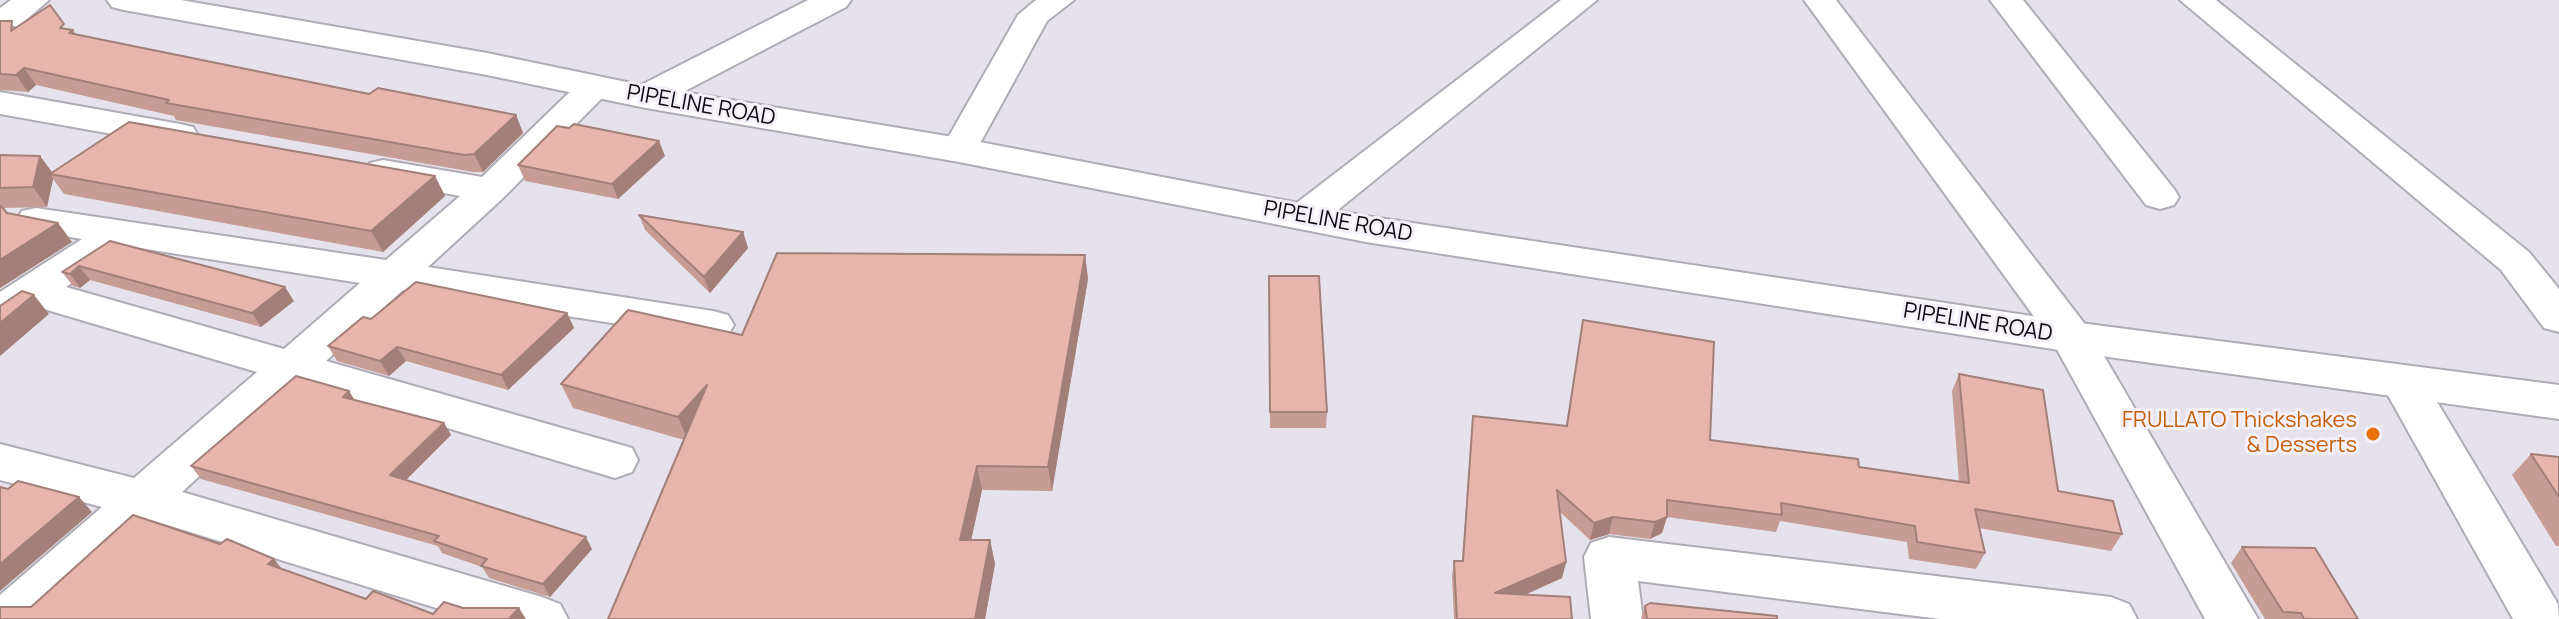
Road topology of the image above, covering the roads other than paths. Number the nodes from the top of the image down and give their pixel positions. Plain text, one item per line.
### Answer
1 (32, 0) edge
2 (124, 0) edge
3 (834, 0) edge
4 (1058, 0) edge
5 (1581, 0) edge
6 (1820, 0) edge
7 (2006, 0) edge
8 (2196, 0) edge
9 (0, 25) edge
10 (594, 87) junction
11 (646, 97) junction
12 (0, 103) edge
13 (214, 141) edge
14 (959, 150) junction
15 (352, 166) edge
16 (490, 190) junction
17 (2160, 197) dead end
18 (1304, 217) junction
19 (36, 220) edge
20 (120, 232) junction
21 (393, 277) junction
22 (16, 301) edge
23 (2559, 318) edge
24 (713, 325) edge
25 (2072, 337) junction
26 (293, 366) junction
27 (2402, 381) junction
28 (2559, 402) edge
29 (615, 460) dead end
30 (0, 462) edge
31 (143, 499) junction
32 (8, 619) edge
33 (542, 619) edge
34 (1617, 619) edge
35 (2111, 619) edge
36 (2232, 619) edge
37 (2540, 619) edge

1 - 9 main road
2 - 10 main road, PIPELINE ROAD
3 - 11 main road
4 - 14 street
5 - 18 street
6 - 25 street
7 - 17 street
8 - 23 street
10 - 11 main road, PIPELINE ROAD
10 - 16 street
11 - 14 main road, PIPELINE ROAD
12 - 13 street
14 - 18 main road, PIPELINE ROAD
15 - 16 street
16 - 21 street
18 - 25 main road, PIPELINE ROAD
19 - 20 street
20 - 21 street
20 - 22 street
21 - 24 street
21 - 26 street
22 - 26 street
25 - 27 main road, PIPELINE ROAD
25 - 36 street
26 - 29 street
26 - 31 street
27 - 28 main road, PIPELINE ROAD
27 - 37 street
30 - 31 street
31 - 32 street
31 - 33 street
34 - 35 street

